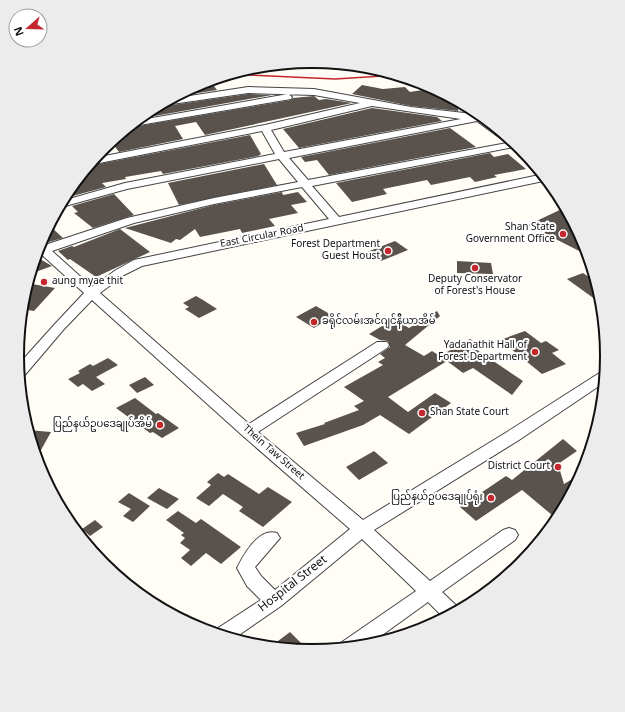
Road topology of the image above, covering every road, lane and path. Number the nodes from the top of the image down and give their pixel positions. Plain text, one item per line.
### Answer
1 (314, 92) junction
2 (180, 100) edge
3 (375, 103) junction
4 (473, 116) edge
5 (476, 118) edge
6 (143, 123) edge
7 (265, 128) junction
8 (512, 147) edge
9 (281, 155) junction
10 (101, 160) edge
11 (540, 179) edge
12 (305, 184) junction
13 (69, 202) edge
14 (337, 222) junction
15 (46, 247) edge
16 (43, 253) edge
17 (91, 294) junction
18 (382, 345) dead end
19 (25, 367) edge
20 (600, 379) edge
21 (248, 432) junction
22 (362, 529) junction
23 (508, 535) dead end
24 (272, 538) dead end
25 (429, 592) junction
26 (274, 601) junction
27 (449, 610) edge
28 (228, 632) edge
29 (360, 640) edge

1 - 2 street
1 - 3 street
1 - 6 street
3 - 4 street
3 - 7 street
5 - 9 street
7 - 9 street
7 - 10 street
8 - 12 street
9 - 12 street
9 - 13 street
11 - 14 street, East Circular Road
12 - 14 street
12 - 15 street
14 - 17 street, East Circular Road
16 - 17 street, Thein Taw Street
17 - 19 street, East Circular Road
17 - 21 street, Thein Taw Street
18 - 21 street
20 - 22 street, Hospital Street
21 - 22 street, Thein Taw Street
22 - 25 street, Thein Taw Street
22 - 26 street, Hospital Street
23 - 25 street
24 - 26 street
25 - 27 street, Thein Taw Street
25 - 29 street
26 - 28 street, Hospital Street

